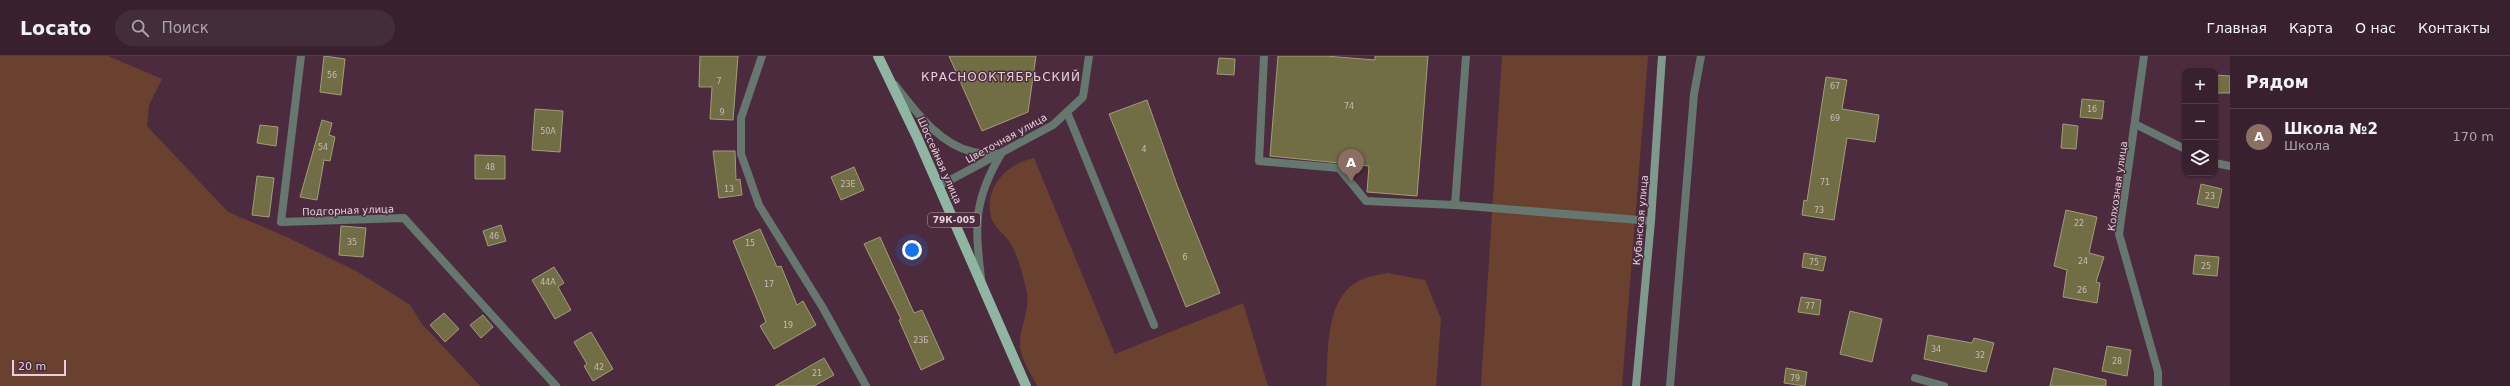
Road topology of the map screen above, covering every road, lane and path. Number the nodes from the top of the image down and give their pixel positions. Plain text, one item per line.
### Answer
1 (301, 56) edge
2 (762, 56) edge
3 (878, 56) edge
4 (1089, 56) edge
5 (1264, 56) edge
6 (1466, 56) edge
7 (1662, 56) edge
8 (1701, 56) edge
9 (2144, 56) edge
10 (890, 78) junction
11 (1067, 112) junction
12 (2135, 124) junction
13 (2182, 147) edge
14 (1001, 154) junction
15 (2218, 164) edge
16 (2230, 166) edge
17 (939, 186) junction
18 (1455, 205) junction
19 (1651, 221) junction
20 (981, 282) junction
21 (1154, 325) dead end
22 (1915, 378) dead end
23 (556, 386) edge
24 (866, 386) edge
25 (1026, 386) edge
26 (1636, 386) edge
27 (1670, 386) edge
28 (1944, 386) edge
29 (2158, 386) edge

1 - 23 street, Подгорная улица
2 - 24 street
3 - 10 main road, Шоссейная улица / 79К-005
4 - 11 street, Цветочная улица
5 - 18 street
6 - 18 street
7 - 19 main road, Кубанская улица
8 - 27 street
9 - 12 street, Колхозная улица
10 - 14 street
10 - 17 main road, Шоссейная улица / 79К-005
11 - 14 street, Цветочная улица
11 - 21 street
12 - 13 street
12 - 29 street, Колхозная улица
14 - 17 street, Цветочная улица
14 - 20 street
15 - 16 street
17 - 20 main road, Шоссейная улица / 79К-005
18 - 19 street
19 - 26 main road, Кубанская улица
20 - 25 main road, Шоссейная улица / 79К-005
22 - 28 street

